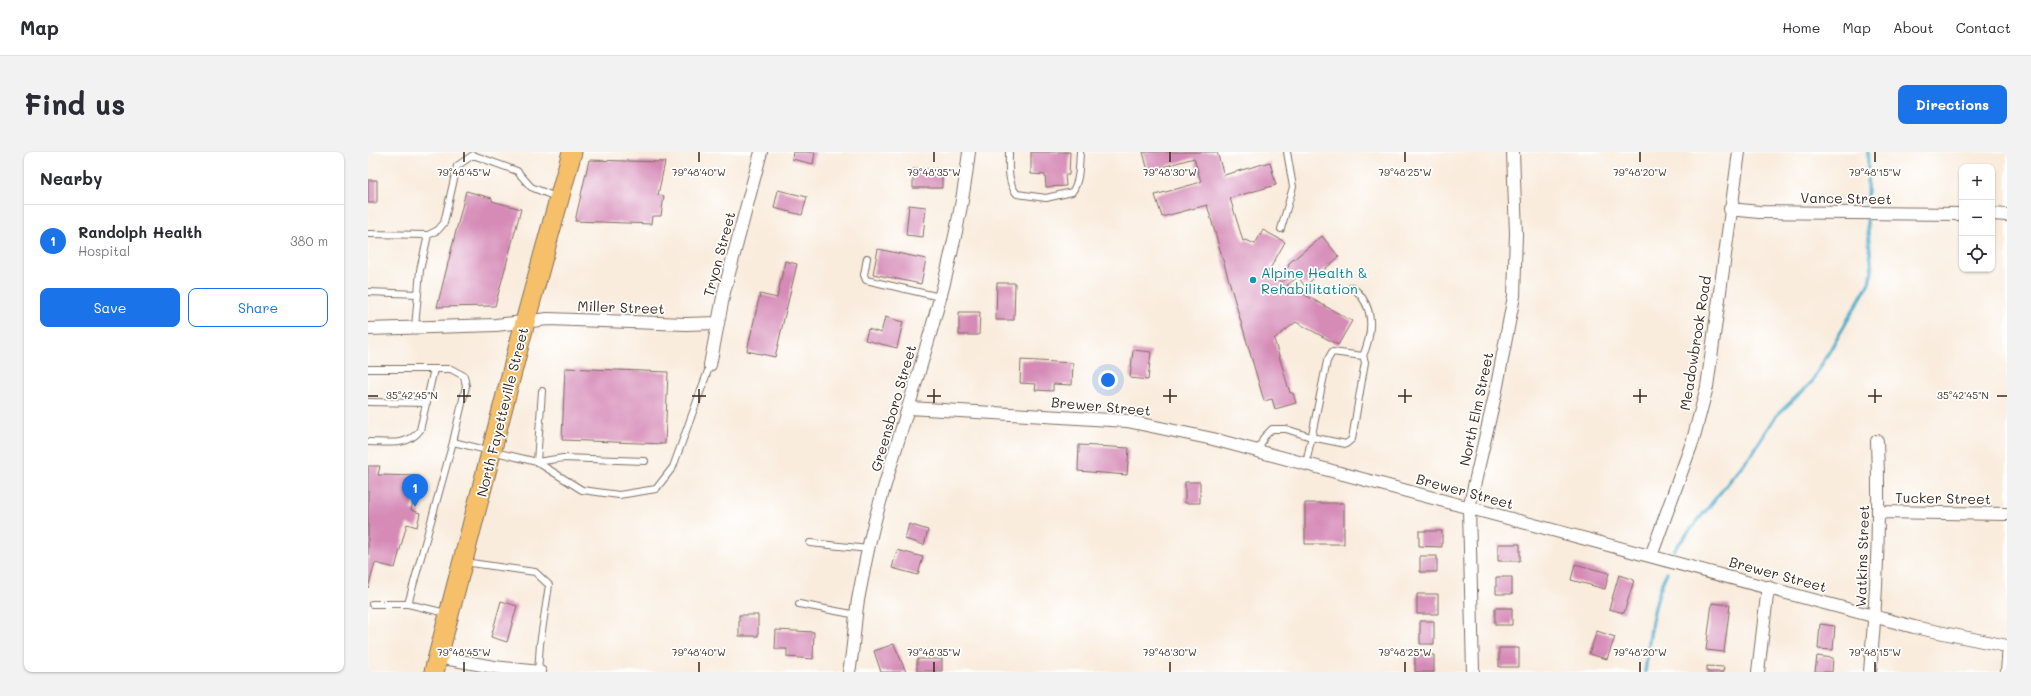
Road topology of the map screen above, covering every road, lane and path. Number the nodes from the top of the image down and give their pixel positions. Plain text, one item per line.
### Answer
1 (572, 152) edge
2 (761, 152) edge
3 (969, 152) edge
4 (1009, 152) edge
5 (1080, 152) edge
6 (1287, 152) edge
7 (1514, 152) edge
8 (1739, 152) edge
9 (559, 198) junction
10 (1730, 209) junction
11 (1959, 214) edge
12 (1995, 214) edge
13 (2007, 214) edge
14 (1281, 229) dead end
15 (368, 234) edge
16 (428, 235) junction
17 (867, 258) dead end
18 (1352, 287) dead end
19 (368, 292) edge
20 (418, 294) junction
21 (940, 297) junction
22 (525, 322) junction
23 (717, 322) junction
24 (415, 327) junction
25 (368, 329) edge
26 (1364, 356) junction
27 (710, 365) joint
28 (368, 369) edge
29 (434, 369) junction
30 (542, 392) dead end
31 (368, 402) edge
32 (427, 403) junction
33 (909, 408) junction
34 (1312, 437) junction
35 (1877, 441) dead end
36 (368, 442) edge
37 (453, 442) junction
38 (492, 451) junction
39 (1258, 451) junction
40 (645, 461) dead end
41 (537, 462) junction
42 (1306, 464) junction
43 (1470, 508) junction
44 (1879, 512) junction
45 (2007, 514) edge
46 (810, 543) dead end
47 (869, 549) junction
48 (1651, 556) junction
49 (471, 564) junction
50 (1768, 587) junction
51 (372, 604) dead end
52 (408, 604) junction
53 (798, 604) dead end
54 (449, 614) junction
55 (857, 615) junction
56 (1875, 616) junction
57 (2006, 646) edge
58 (436, 664) edge
59 (539, 672) edge
60 (848, 672) edge
61 (1473, 672) edge
62 (1758, 672) edge
63 (1870, 672) edge
64 (2004, 672) edge

1 - 9 main road, North Fayetteville Street
2 - 23 street, Tryon Street
3 - 21 street, Greensboro Street
4 - 5 lane
6 - 14 lane
7 - 43 street, North Elm Street
8 - 10 street, Meadowbrook Road
9 - 16 lane
9 - 22 main road, North Fayetteville Street
10 - 11 street, Vance Street
10 - 48 street, Meadowbrook Road
12 - 13 street
15 - 16 lane
16 - 20 lane
17 - 21 lane
18 - 26 lane
19 - 20 lane
20 - 24 lane
21 - 33 street, Greensboro Street
22 - 23 street, Miller Street
22 - 24 street, Miller Street
22 - 38 main road, North Fayetteville Street
23 - 27 street, Tryon Street
24 - 25 street, Miller Street
26 - 34 lane
26 - 34 lane
27 - 41 lane
28 - 29 lane
29 - 32 lane
29 - 37 lane
30 - 41 lane
31 - 32 lane
32 - 36 lane
33 - 39 street, Brewer Street
33 - 47 street, Greensboro Street
34 - 39 lane
34 - 42 lane
35 - 44 street, Watkins Street
37 - 38 lane
37 - 52 lane
38 - 41 lane
38 - 49 main road, North Fayetteville Street
39 - 42 street, Brewer Street
40 - 41 lane
42 - 43 street, Brewer Street
43 - 48 street, Brewer Street
43 - 61 street, North Elm Street
44 - 45 street, Tucker Street
44 - 56 street, Watkins Street
46 - 47 lane
47 - 55 street, Greensboro Street
48 - 50 street, Brewer Street
49 - 54 main road, North Fayetteville Street
49 - 59 lane
50 - 56 street, Brewer Street
50 - 62 street
51 - 52 lane
52 - 54 lane
53 - 55 lane
54 - 58 main road, North Fayetteville Street
55 - 60 street, Greensboro Street
56 - 57 street, Brewer Street
56 - 63 street, Watkins Street
57 - 64 lane
58 - 59 street

